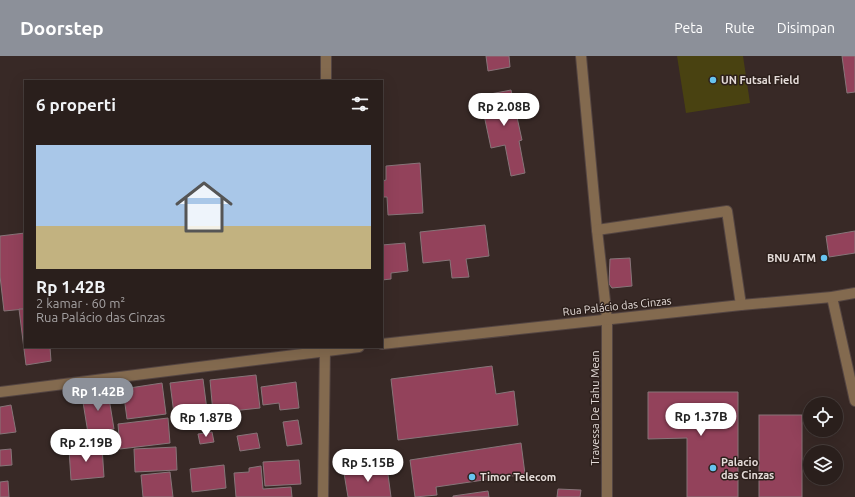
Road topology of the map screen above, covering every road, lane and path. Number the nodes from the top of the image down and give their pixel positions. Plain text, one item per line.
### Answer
1 (326, 56) edge
2 (581, 56) edge
3 (326, 80) edge
4 (597, 230) junction
5 (855, 293) edge
6 (832, 297) junction
7 (741, 305) junction
8 (607, 319) junction
9 (383, 344) edge
10 (342, 348) edge
11 (325, 349) edge
12 (0, 392) edge
13 (855, 401) edge
14 (323, 497) edge
15 (607, 497) edge

1 - 3 street
2 - 4 street, Travessa De Tahu Mean
4 - 7 street
4 - 8 street, Travessa De Tahu Mean
5 - 6 street, Rua Palácio das Cinzas
6 - 7 street, Rua Palácio das Cinzas
6 - 13 street
7 - 8 street, Rua Palácio das Cinzas
8 - 9 street, Rua Palácio das Cinzas
8 - 15 street, Travessa De Tahu Mean
10 - 11 street
11 - 12 street
11 - 14 street

